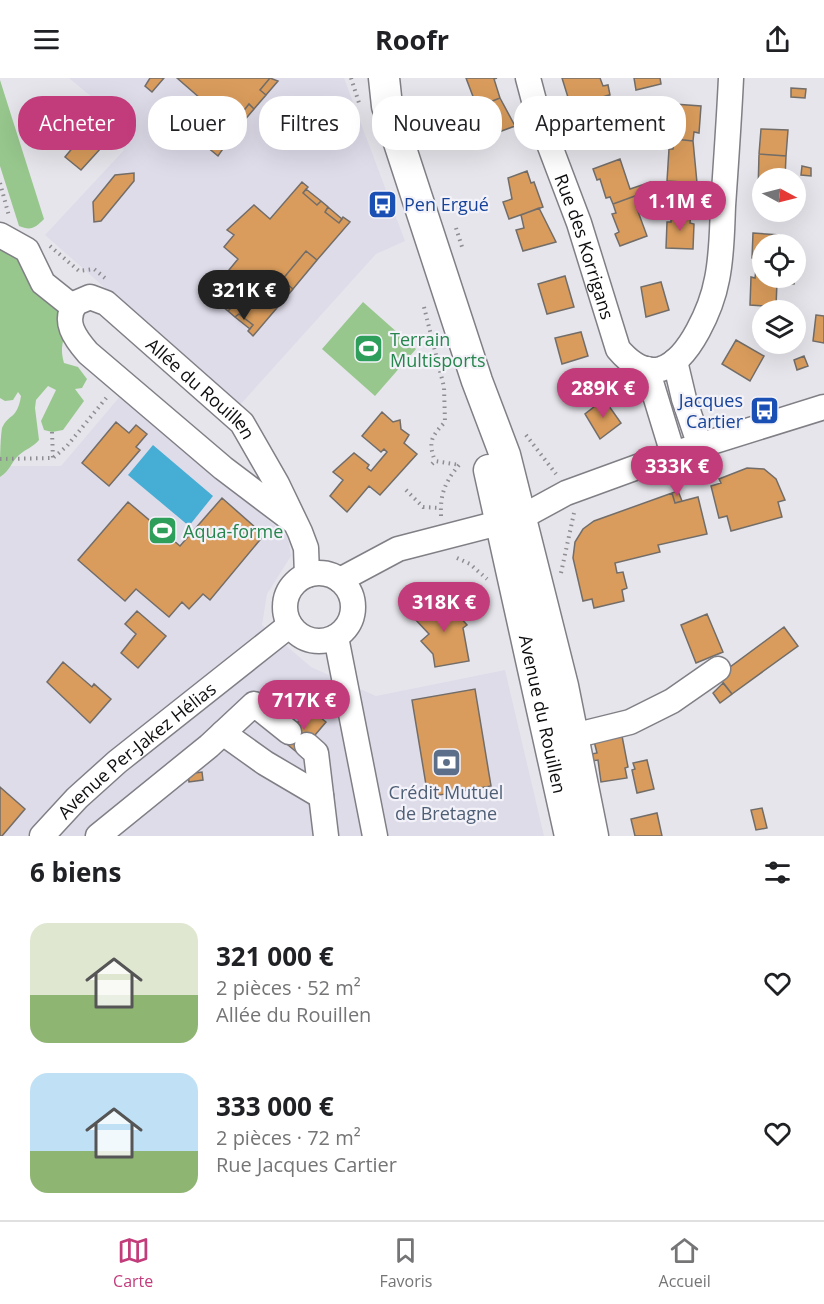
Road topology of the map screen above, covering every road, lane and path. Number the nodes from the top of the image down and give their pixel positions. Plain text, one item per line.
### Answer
1 (351, 78) edge
2 (368, 78) edge
3 (528, 78) edge
4 (731, 78) edge
5 (374, 96) edge
6 (377, 96) edge
7 (396, 150) edge
8 (455, 225) dead end
9 (0, 236) edge
10 (464, 255) dead end
11 (422, 301) dead end
12 (73, 307) junction
13 (675, 361) junction
14 (647, 369) junction
15 (113, 377) junction
16 (824, 407) edge
17 (522, 429) dead end
18 (52, 432) dead end
19 (700, 446) junction
20 (673, 454) junction
21 (53, 458) junction
22 (0, 459) edge
23 (406, 490) dead end
24 (566, 493) junction
25 (441, 508) junction
26 (511, 520) junction
27 (293, 521) junction
28 (445, 537) junction
29 (307, 575) junction
30 (340, 580) junction
31 (490, 584) dead end
32 (539, 587) junction
33 (290, 626) junction
34 (336, 637) junction
35 (718, 669) dead end
36 (563, 686) junction
37 (223, 733) junction
38 (561, 739) junction
39 (321, 796) junction
40 (580, 827) edge
41 (42, 836) edge
42 (98, 836) edge
43 (326, 836) edge
44 (375, 836) edge

1 - 5 path
2 - 6 main road, Avenue du Rouillen
3 - 14 street, Rue des Korrigans
4 - 13 street
7 - 26 main road, Avenue du Rouillen
8 - 10 path
9 - 12 street
11 - 25 path
12 - 15 street, Allée du Rouillen
12 - 27 street, Allée du Rouillen
13 - 14 street
13 - 19 street
14 - 20 street
15 - 21 path
15 - 27 street, Allée du Rouillen
16 - 19 street
17 - 24 path
18 - 21 path
19 - 20 street
20 - 24 street
21 - 22 path
23 - 25 path
24 - 26 street
24 - 32 path
25 - 28 path
26 - 28 street
26 - 32 main road, Avenue du Rouillen
26 - 36 main road, Avenue du Rouillen
26 - 38 main road, Avenue du Rouillen
27 - 29 street, Allée du Rouillen
28 - 30 street
28 - 31 path
29 - 30 street
29 - 33 street
30 - 34 street
32 - 36 main road, Avenue du Rouillen
33 - 34 street
33 - 41 street, Avenue Per-Jakez Hélias
34 - 44 street
35 - 38 street
36 - 38 main road, Avenue du Rouillen
37 - 39 street
37 - 39 street
37 - 42 street
38 - 40 main road, Avenue du Rouillen
39 - 43 street

